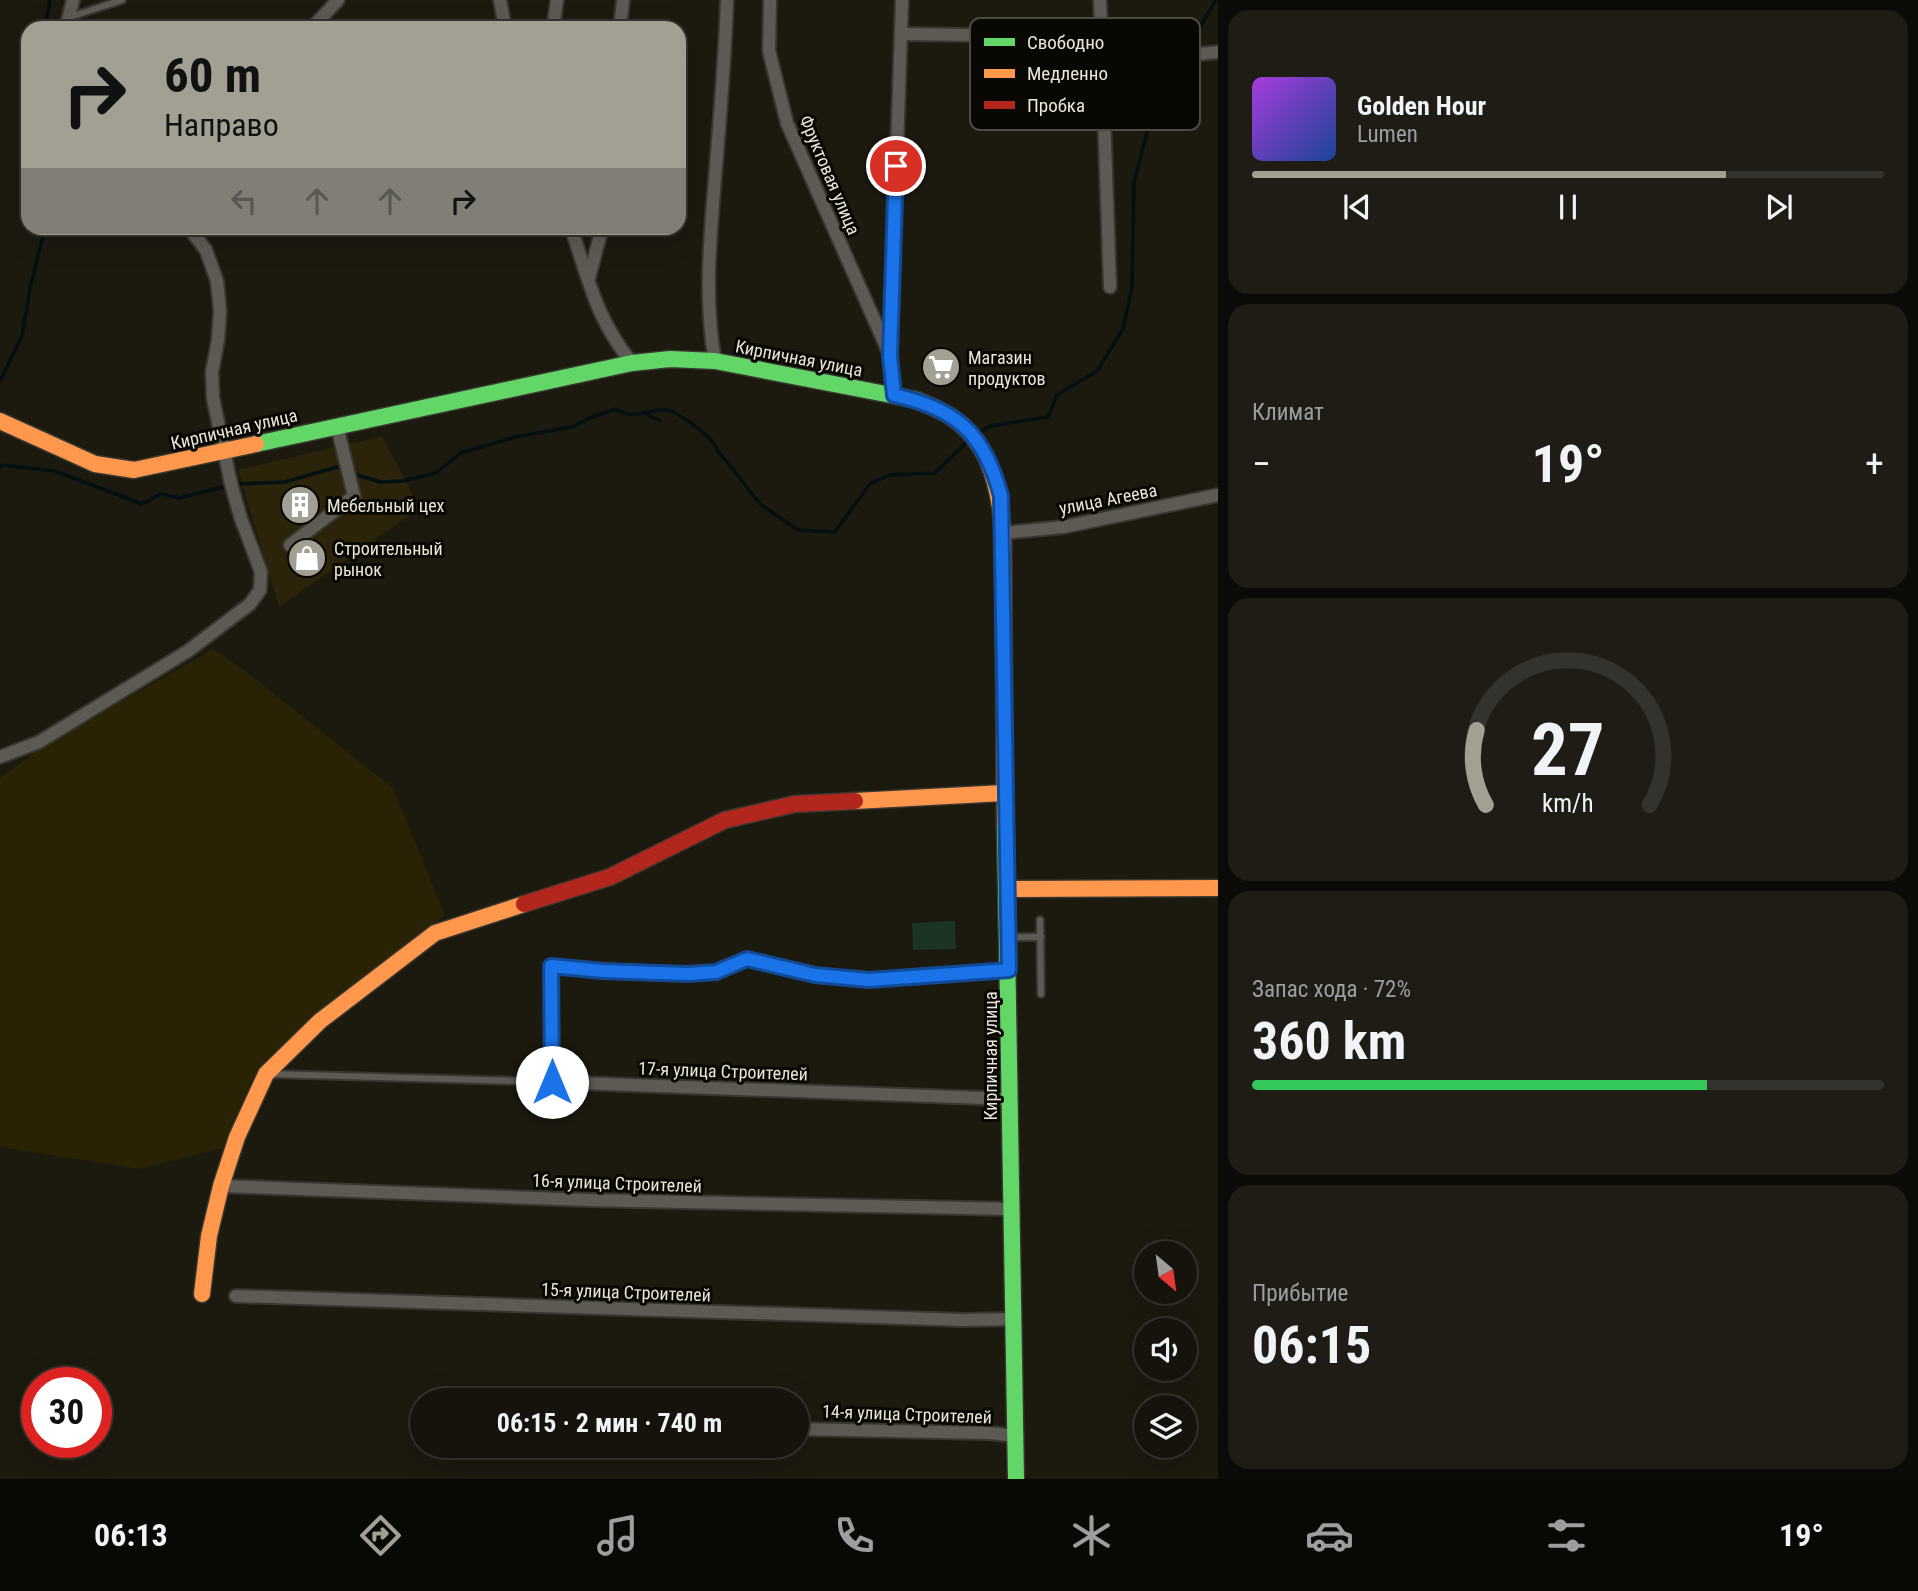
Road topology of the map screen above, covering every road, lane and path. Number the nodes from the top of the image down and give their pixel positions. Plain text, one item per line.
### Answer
1 (73, 0) edge
2 (122, 0) edge
3 (338, 0) edge
4 (500, 0) edge
5 (557, 0) edge
6 (622, 0) edge
7 (727, 0) edge
8 (770, 0) edge
9 (902, 0) edge
10 (1100, 0) edge
11 (1100, 18) edge
12 (68, 21) edge
13 (72, 21) edge
14 (318, 21) edge
15 (504, 21) edge
16 (554, 21) edge
17 (620, 21) edge
18 (902, 34) junction
19 (970, 37) edge
20 (1218, 52) edge
21 (1200, 54) edge
22 (1104, 130) edge
23 (194, 235) edge
24 (574, 235) edge
25 (600, 235) edge
26 (589, 278) junction
27 (1110, 287) dead end
28 (890, 356) junction
29 (715, 360) junction
30 (632, 363) junction
31 (894, 395) junction
32 (0, 421) edge
33 (337, 426) junction
34 (225, 449) junction
35 (1218, 495) edge
36 (1003, 533) junction
37 (290, 545) dead end
38 (0, 757) edge
39 (1004, 793) junction
40 (1218, 888) edge
41 (1007, 889) junction
42 (1040, 920) dead end
43 (1008, 937) junction
44 (1041, 937) junction
45 (1009, 970) junction
46 (1041, 994) dead end
47 (266, 1074) junction
48 (552, 1082) junction
49 (1009, 1099) junction
50 (221, 1185) junction
51 (1013, 1209) junction
52 (202, 1294) dead end
53 (236, 1296) dead end
54 (1015, 1319) junction
55 (809, 1429) edge
56 (1016, 1436) junction
57 (1016, 1479) edge

1 - 12 street
2 - 13 lane
3 - 14 street
4 - 15 street
5 - 16 street
6 - 17 street
7 - 29 street
8 - 28 street, Фруктовая улица
9 - 18 street
10 - 11 street
18 - 19 street
18 - 28 street
20 - 21 street
22 - 27 street
23 - 34 street
24 - 26 street
25 - 26 street
26 - 30 street
28 - 31 street
29 - 30 main road, Кирпичная улица
29 - 31 main road, Кирпичная улица
30 - 33 main road, Кирпичная улица
31 - 36 main road, Кирпичная улица
32 - 34 main road, Кирпичная улица
33 - 34 main road, Кирпичная улица
33 - 37 street
34 - 38 street
35 - 36 street, улица Агеева
36 - 39 main road, Кирпичная улица
39 - 41 main road, Кирпичная улица
39 - 47 main road
40 - 41 main road
41 - 43 main road, Кирпичная улица
42 - 44 lane
43 - 44 lane
43 - 45 main road, Кирпичная улица
44 - 46 lane
45 - 48 street
45 - 49 main road, Кирпичная улица
47 - 48 lane
47 - 50 main road
48 - 49 street, 17-я улица Строителей
49 - 51 main road, Кирпичная улица
50 - 51 street, 16-я улица Строителей
50 - 52 main road
51 - 54 main road, Кирпичная улица
53 - 54 street, 15-я улица Строителей
54 - 56 main road, Кирпичная улица
55 - 56 street, 14-я улица Строителей
56 - 57 main road, Кирпичная улица

